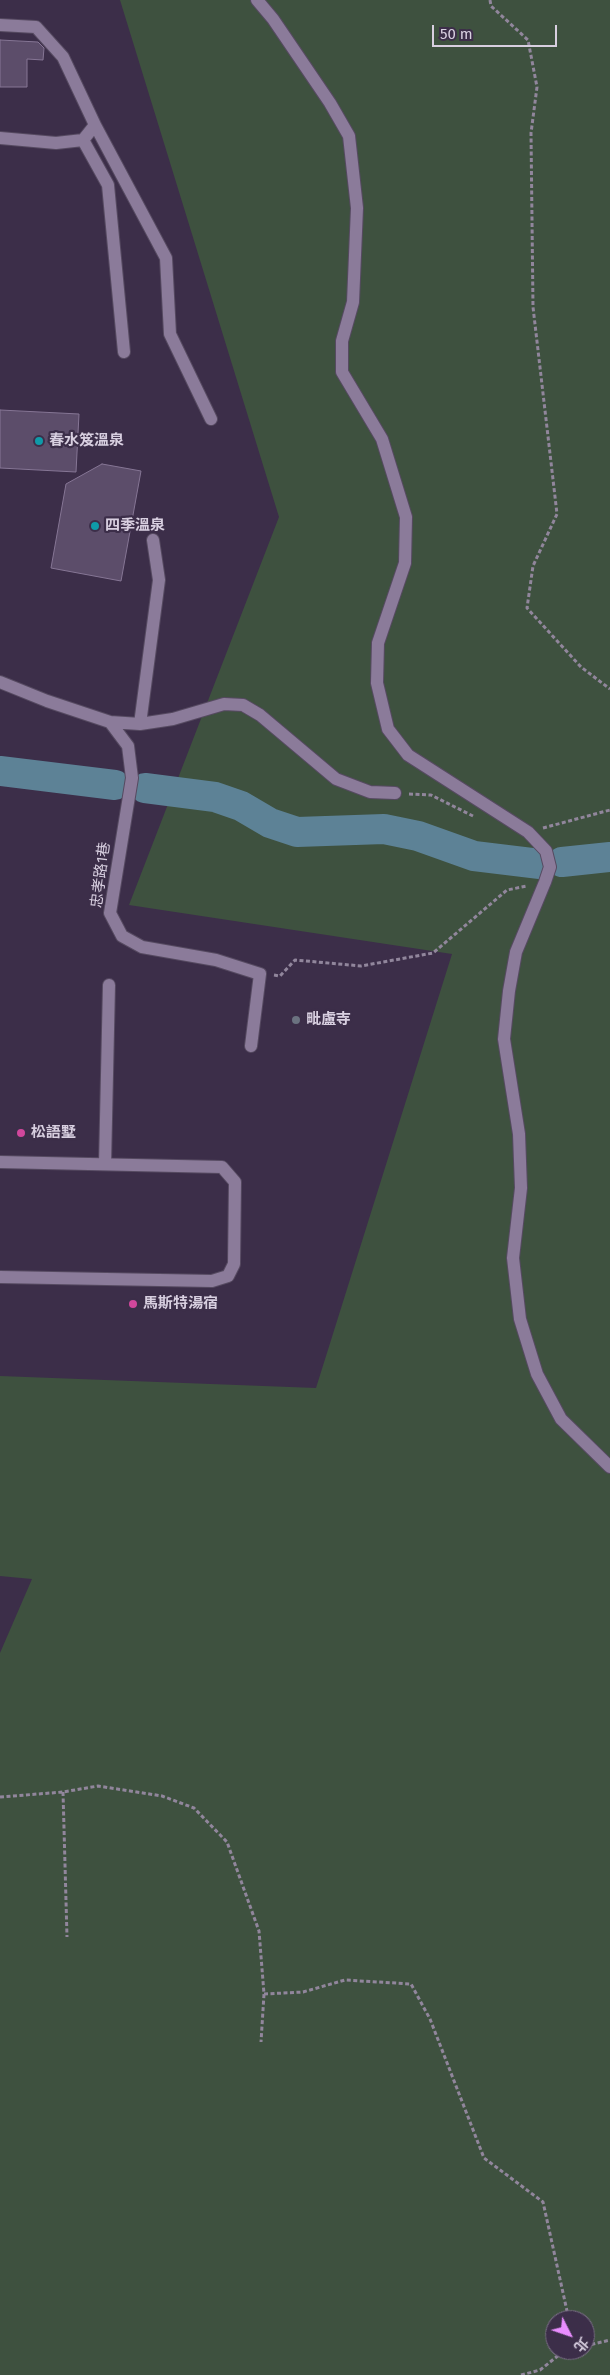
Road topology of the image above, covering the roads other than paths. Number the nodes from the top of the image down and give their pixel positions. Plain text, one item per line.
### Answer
1 (256, 0) edge
2 (0, 25) edge
3 (95, 125) junction
4 (0, 138) edge
5 (83, 140) junction
6 (124, 352) dead end
7 (211, 419) dead end
8 (153, 540) dead end
9 (0, 682) edge
10 (110, 722) junction
11 (140, 724) junction
12 (395, 793) road end
13 (109, 985) dead end
14 (251, 1046) dead end
15 (0, 1162) edge
16 (105, 1164) junction
17 (0, 1277) edge
18 (610, 1466) edge

1 - 18 street
2 - 3 street
3 - 5 street
3 - 7 street
4 - 5 street
5 - 6 street
8 - 11 street
9 - 10 street
10 - 11 street
10 - 14 street, 忠孝路1巷
11 - 12 street
13 - 16 street
15 - 16 street
16 - 17 street

